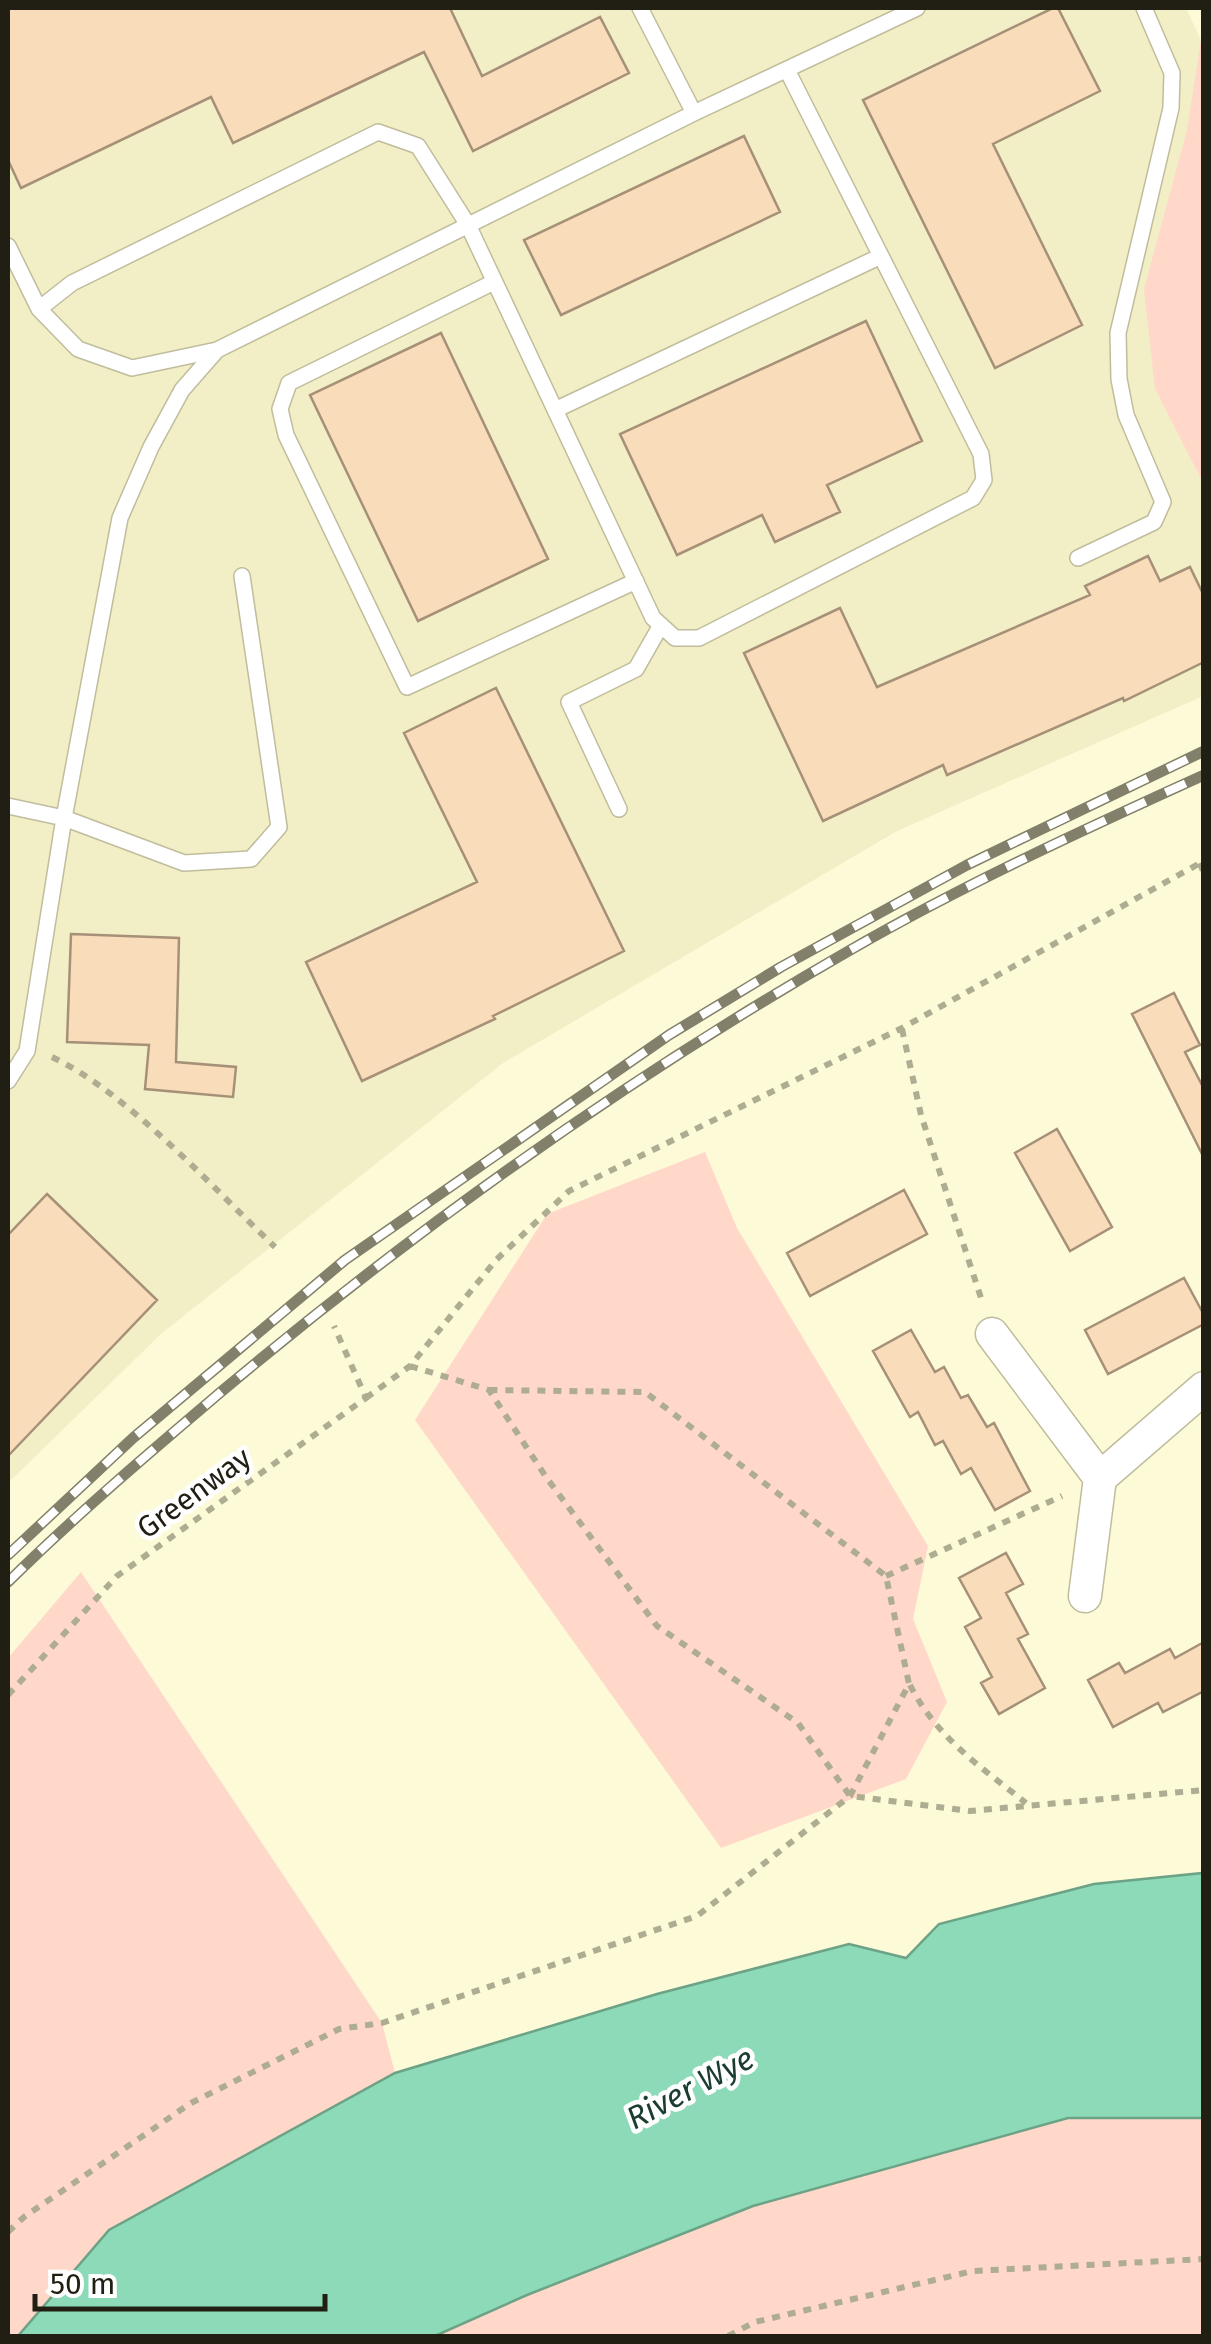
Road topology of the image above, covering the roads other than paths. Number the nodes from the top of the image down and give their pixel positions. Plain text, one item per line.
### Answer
1 (640, 8) edge
2 (918, 8) edge
3 (1144, 8) edge
4 (787, 70) junction
5 (694, 113) junction
6 (468, 225) junction
7 (8, 246) edge
8 (881, 256) junction
9 (494, 282) junction
10 (39, 309) junction
11 (216, 350) junction
12 (555, 410) junction
13 (1078, 558) dead end
14 (242, 576) dead end
15 (636, 581) junction
16 (661, 625) junction
17 (8, 806) edge
18 (619, 809) dead end
19 (64, 818) junction
20 (8, 1081) edge
21 (992, 1334) road end
22 (1204, 1388) edge
23 (1100, 1478) junction
24 (1085, 1596) dead end

1 - 5 lane
2 - 4 lane
3 - 13 lane
4 - 5 lane
4 - 8 lane
5 - 6 lane
6 - 9 lane
6 - 10 lane
6 - 11 lane
7 - 10 lane
8 - 12 lane
8 - 16 lane
9 - 12 lane
9 - 15 lane
10 - 11 lane
11 - 19 lane
12 - 15 lane
14 - 19 lane
15 - 16 lane
16 - 18 lane
17 - 19 lane
19 - 20 lane
21 - 23 street
22 - 23 street
23 - 24 street

